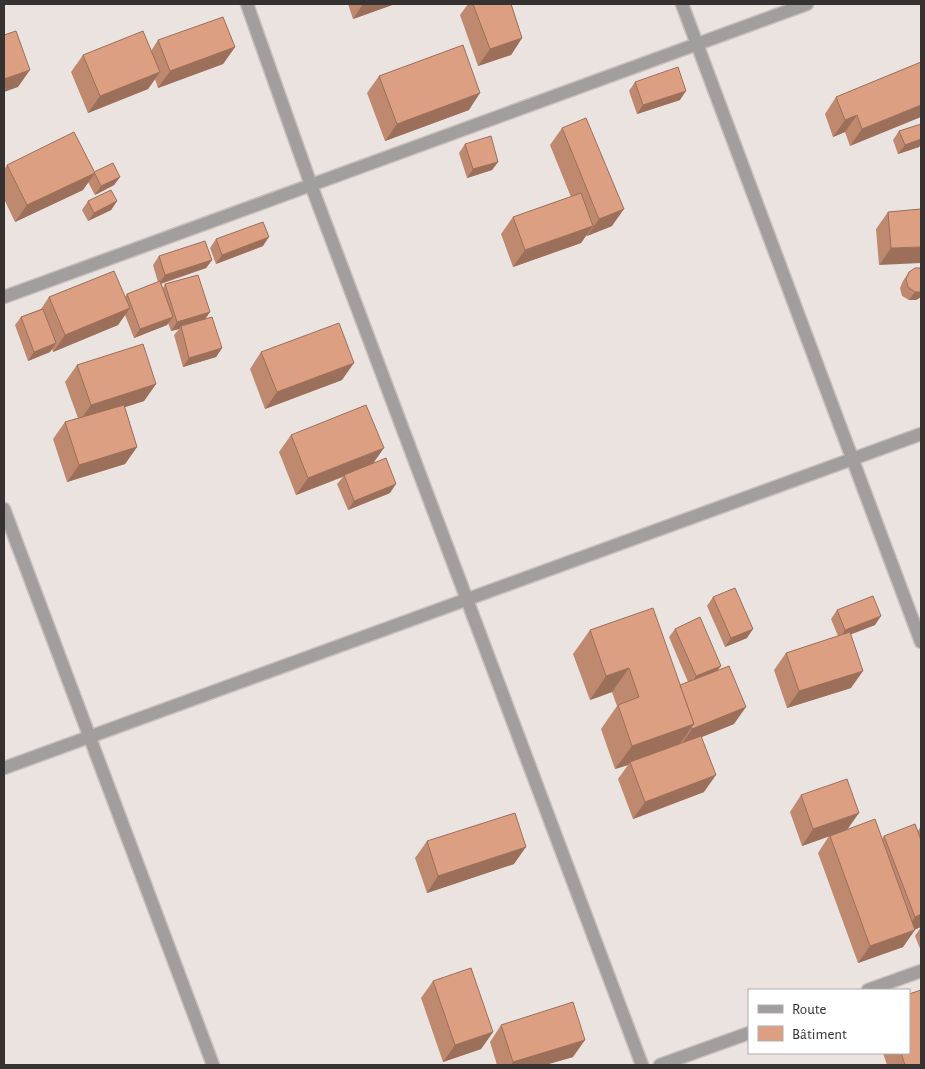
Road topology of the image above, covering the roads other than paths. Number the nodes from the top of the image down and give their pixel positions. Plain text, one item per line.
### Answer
1 (246, 4) edge
2 (682, 4) edge
3 (807, 4) edge
4 (696, 44) junction
5 (311, 185) junction
6 (4, 296) edge
7 (921, 434) edge
8 (852, 459) junction
9 (4, 509) edge
10 (466, 599) junction
11 (921, 642) edge
12 (89, 737) junction
13 (4, 768) edge
14 (921, 971) edge
15 (871, 989) edge
16 (748, 1033) edge
17 (213, 1065) edge
18 (642, 1065) edge
19 (660, 1065) edge

1 - 5 street
2 - 4 street
3 - 4 street
4 - 5 street
4 - 8 street
5 - 6 street
5 - 10 street
7 - 8 street
8 - 10 street
8 - 11 street
9 - 12 street
10 - 12 street
10 - 18 street
12 - 13 street
12 - 17 street
14 - 15 street
16 - 19 street

